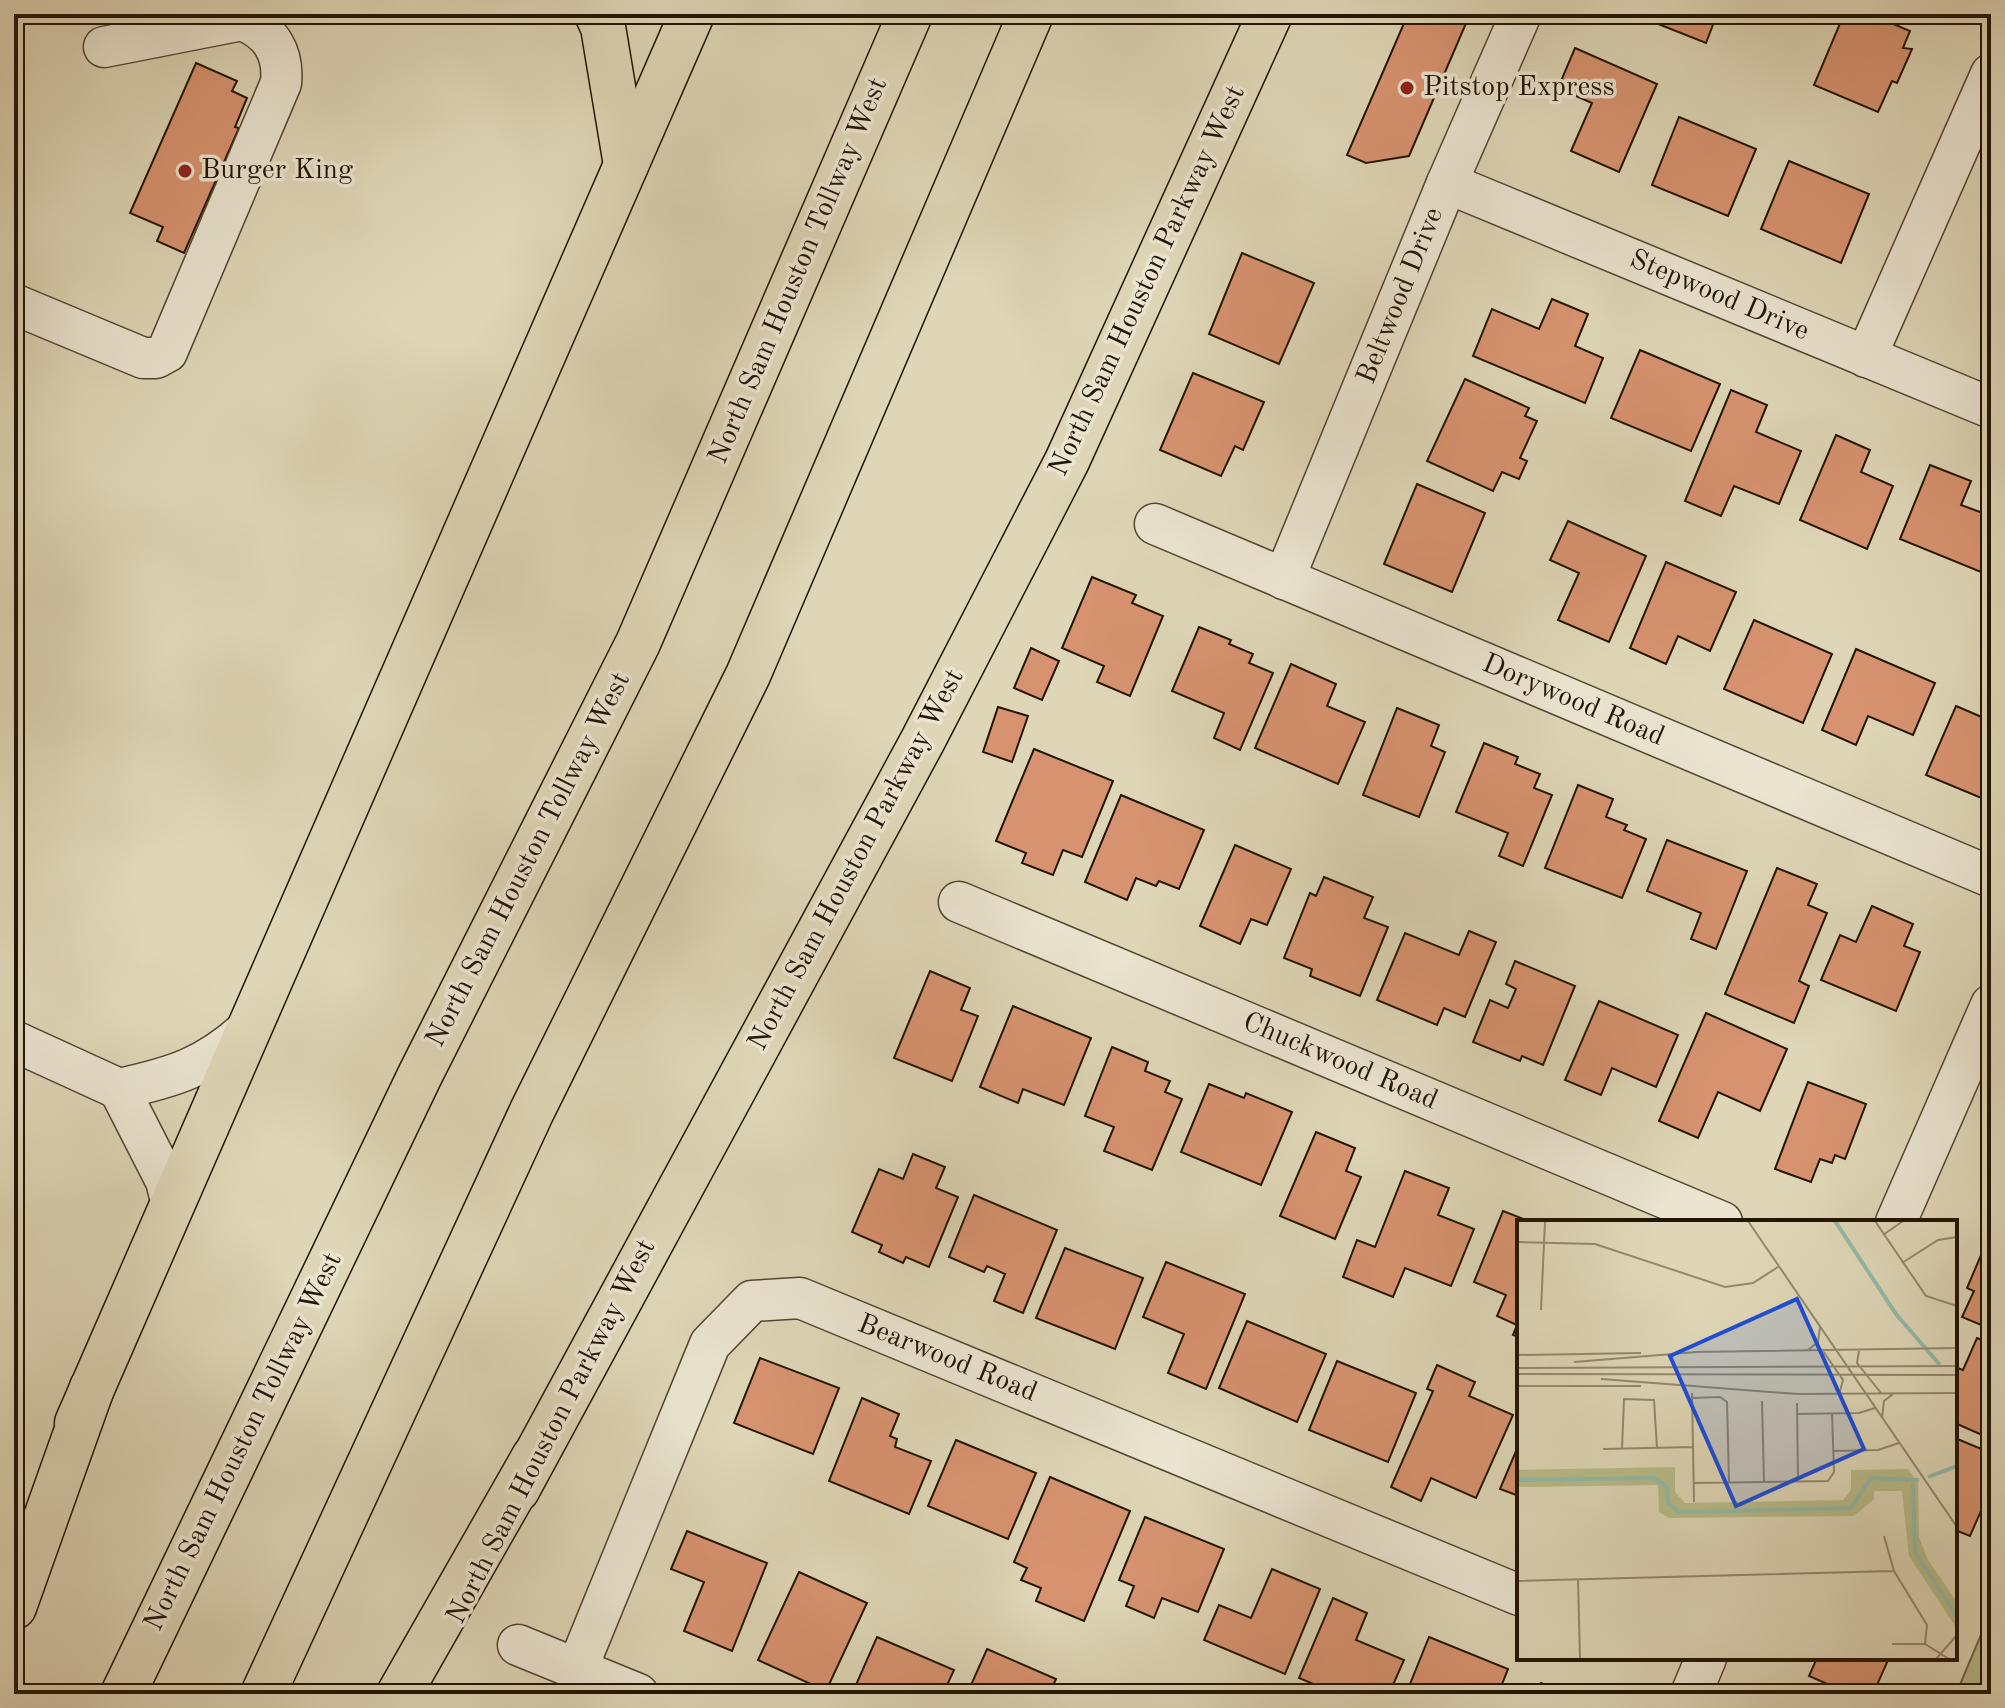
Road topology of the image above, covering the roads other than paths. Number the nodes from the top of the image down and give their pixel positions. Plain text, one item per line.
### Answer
1 (597, 14) edge
2 (692, 14) edge
3 (1031, 14) edge
4 (1270, 14) edge
5 (1521, 14) edge
6 (908, 18) edge
7 (104, 47) dead end
8 (1991, 74) edge
9 (626, 165) junction
10 (1447, 183) junction
11 (16, 305) dead end
12 (1866, 357) junction
13 (1991, 408) edge
14 (1155, 524) dead end
15 (1284, 579) junction
16 (1991, 877) edge
17 (959, 902) dead end
18 (1991, 1005) edge
19 (249, 1028) junction
20 (14, 1041) edge
21 (119, 1089) junction
22 (172, 1205) junction
23 (1717, 1220) edge
24 (1897, 1220) edge
25 (92, 1388) junction
26 (534, 1457) junction
27 (14, 1570) edge
28 (1517, 1594) edge
29 (14, 1607) edge
30 (518, 1645) dead end
31 (577, 1669) junction
32 (123, 1694) edge
33 (263, 1694) edge
34 (399, 1694) edge
35 (418, 1694) edge
36 (638, 1694) edge

1 - 9 main road
2 - 9 main road
3 - 33 main road
4 - 26 main road, North Sam Houston Parkway West
5 - 10 street, Beltwood Drive
6 - 32 main road, North Sam Houston Tollway West
7 - 11 street
8 - 12 street
9 - 19 main road
10 - 12 street, Stepwood Drive
10 - 15 street, Beltwood Drive
12 - 13 street, Stepwood Drive
14 - 15 street, Dorywood Road
15 - 16 street, Dorywood Road
17 - 23 street, Chuckwood Road
18 - 24 street
19 - 21 street
19 - 22 main road
20 - 21 street
21 - 22 street
22 - 25 main road
25 - 27 main road
25 - 29 main road
26 - 34 main road
26 - 35 main road, North Sam Houston Parkway West
28 - 31 street, Bearwood Road
30 - 31 street
31 - 36 street

